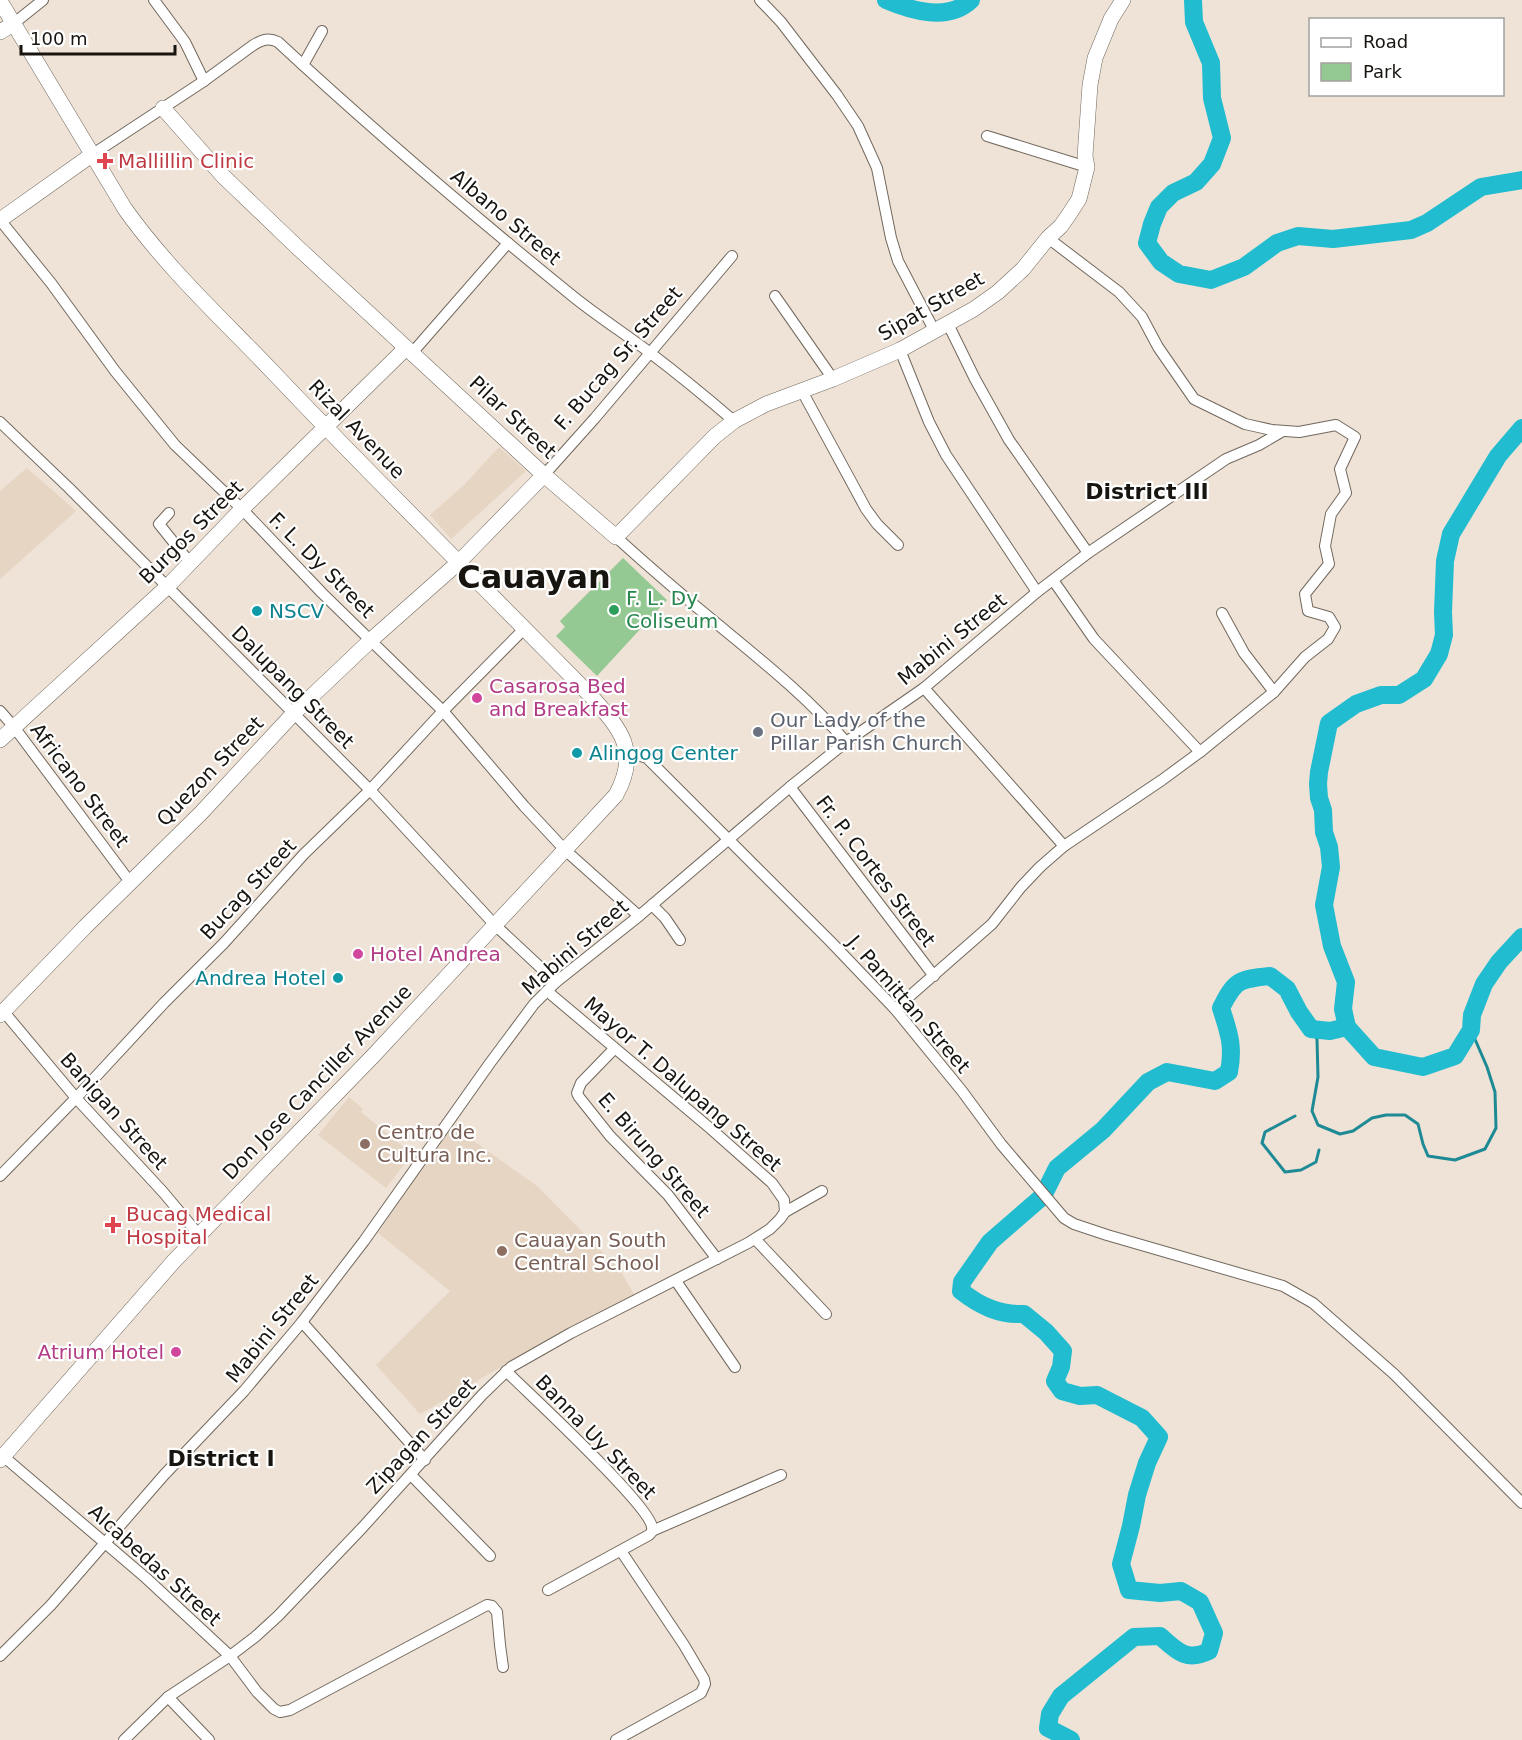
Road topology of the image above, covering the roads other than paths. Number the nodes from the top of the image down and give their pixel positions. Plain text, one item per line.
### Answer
1 (43, 0) edge
2 (154, 0) edge
3 (760, 0) edge
4 (1123, 0) edge
5 (0, 1) edge
6 (7, 28) edge
7 (322, 32) dead end
8 (303, 65) junction
9 (204, 81) junction
10 (163, 108) junction
11 (987, 136) dead end
12 (93, 154) junction
13 (1087, 167) junction
14 (0, 220) edge
15 (1048, 238) junction
16 (508, 243) junction
17 (732, 256) dead end
18 (775, 296) dead end
19 (941, 327) junction
20 (409, 350) junction
21 (900, 350) junction
22 (650, 353) junction
23 (834, 379) junction
24 (802, 391) junction
25 (734, 421) junction
26 (0, 422) edge
27 (326, 427) junction
28 (1282, 431) junction
29 (544, 475) junction
30 (242, 509) junction
31 (169, 513) dead end
32 (616, 537) junction
33 (898, 545) dead end
34 (1088, 553) junction
35 (458, 563) junction
36 (190, 564) junction
37 (1053, 580) junction
38 (167, 587) junction
39 (1037, 592) junction
40 (1222, 613) dead end
41 (525, 628) junction
42 (371, 640) junction
43 (924, 688) junction
44 (1274, 692) junction
45 (0, 711) edge
46 (443, 711) junction
47 (293, 714) junction
48 (14, 727) junction
49 (0, 740) edge
50 (846, 742) junction
51 (1200, 752) junction
52 (627, 755) junction
53 (790, 787) junction
54 (370, 790) junction
55 (729, 839) junction
56 (1064, 846) junction
57 (566, 850) junction
58 (130, 882) junction
59 (652, 905) junction
60 (639, 916) junction
61 (495, 925) junction
62 (680, 939) dead end
63 (934, 976) junction
64 (556, 982) junction
65 (547, 991) junction
66 (895, 1009) junction
67 (2, 1013) edge
68 (614, 1049) junction
69 (76, 1098) junction
70 (0, 1176) edge
71 (822, 1191) dead end
72 (785, 1212) junction
73 (199, 1235) junction
74 (755, 1239) junction
75 (717, 1258) junction
76 (676, 1281) junction
77 (826, 1314) dead end
78 (302, 1322) junction
79 (735, 1367) dead end
80 (506, 1371) junction
81 (2, 1458) edge
82 (425, 1460) junction
83 (411, 1474) junction
84 (781, 1475) dead end
85 (1522, 1503) edge
86 (652, 1531) junction
87 (105, 1543) junction
88 (621, 1551) junction
89 (490, 1556) dead end
90 (548, 1590) dead end
91 (0, 1656) edge
92 (230, 1656) junction
93 (504, 1667) dead end
94 (168, 1697) junction
95 (124, 1740) edge
96 (209, 1740) edge
97 (616, 1740) edge

1 - 6 street
2 - 9 street
3 - 19 street
4 - 13 main road, Sipat Street
5 - 6 main road, Rizal Avenue
6 - 12 main road, Rizal Avenue
7 - 8 street
8 - 9 street, Albano Street
8 - 16 street, Albano Street
9 - 10 street
10 - 12 street
10 - 20 main road, Pilar Street
11 - 13 street
12 - 14 main road
12 - 27 main road, Rizal Avenue
13 - 15 main road, Sipat Street
14 - 30 street, F. L. Dy Street
15 - 19 main road, Sipat Street
15 - 28 street
16 - 20 street
16 - 22 street, Albano Street
17 - 22 street, F. Bucag Sr. Street
18 - 23 street
19 - 21 main road, Sipat Street
19 - 34 street
20 - 27 main road, Burgos Street
20 - 29 main road, Pilar Street
21 - 23 main road, Sipat Street
21 - 39 street
22 - 25 street, Albano Street
22 - 29 street, F. Bucag Sr. Street
23 - 24 main road, Sipat Street
24 - 25 main road, Sipat Street
24 - 33 street
25 - 32 main road, Sipat Street
26 - 38 street, Dalupang Street
27 - 30 main road, Burgos Street
27 - 35 main road, Rizal Avenue
28 - 34 street, Mabini Street
28 - 44 street
29 - 32 main road, Pilar Street
29 - 35 main road, F. Bucag Sr. Street
30 - 36 main road, Burgos Street
30 - 42 street, F. L. Dy Street
31 - 36 street
32 - 50 street, Pilar Street
34 - 37 street, Mabini Street
35 - 41 main road, Rizal Avenue
35 - 42 main road, Quezon Street
36 - 38 main road, Burgos Street
37 - 39 street, Mabini Street
37 - 51 street
38 - 47 street, Dalupang Street
38 - 48 main road, Burgos Street
39 - 43 street, Mabini Street
40 - 44 street
41 - 46 street, Bucag Street
41 - 52 main road, Rizal Avenue
42 - 46 street, F. L. Dy Street
42 - 47 main road, Quezon Street
43 - 50 street, Mabini Street
43 - 56 street
44 - 51 street
45 - 48 street, Africano Street
46 - 54 street, Bucag Street
46 - 57 street, F. L. Dy Street
47 - 54 street, Dalupang Street
47 - 58 main road, Quezon Street
48 - 49 main road, Burgos Street
48 - 58 street, Africano Street
50 - 53 street, Mabini Street
51 - 56 street
52 - 55 street
52 - 57 main road, Don Jose Canciller Avenue
53 - 55 street, Mabini Street
53 - 63 street, Fr. P. Cortes Street
54 - 61 street, Dalupang Street
54 - 69 street, Bucag Street
55 - 59 street, Mabini Street
55 - 66 street, J. Pamittan Street
56 - 63 street
57 - 60 street, F. L. Dy Street
57 - 61 main road, Don Jose Canciller Avenue
58 - 67 main road, Quezon Street
59 - 60 street, Mabini Street
59 - 62 street
60 - 64 street, Mabini Street
61 - 64 street, Dalupang Street
61 - 73 main road, Don Jose Canciller Avenue
63 - 66 street
64 - 65 street, Mabini Street
65 - 68 street, Mayor T. Dalupang Street
65 - 78 street, Mabini Street
66 - 85 street, J. Pamittan Street
67 - 69 street, Banigan Street
68 - 72 street, Mayor T. Dalupang Street
68 - 75 street, E. Birung Street
69 - 70 street, Bucag Street
69 - 73 street, Banigan Street
71 - 72 street, Zipagan Street
72 - 74 street, Zipagan Street
73 - 81 main road, Don Jose Canciller Avenue
74 - 75 street, Zipagan Street
74 - 77 street
75 - 76 street, Zipagan Street
76 - 79 street
76 - 80 street, Zipagan Street
78 - 82 street
78 - 87 street, Mabini Street
80 - 82 street, Zipagan Street
80 - 86 street, Banna Uy Street
81 - 87 street, Alcabedas Street
82 - 83 street, Zipagan Street
83 - 89 street
83 - 92 street, Zipagan Street
84 - 86 street
86 - 88 street, Banna Uy Street
87 - 91 street, Mabini Street
87 - 92 street, Alcabedas Street
88 - 90 street, Banna Uy Street
88 - 97 street
92 - 93 street, Alcabedas Street
92 - 94 street, Zipagan Street
94 - 95 street, Zipagan Street
94 - 96 street

